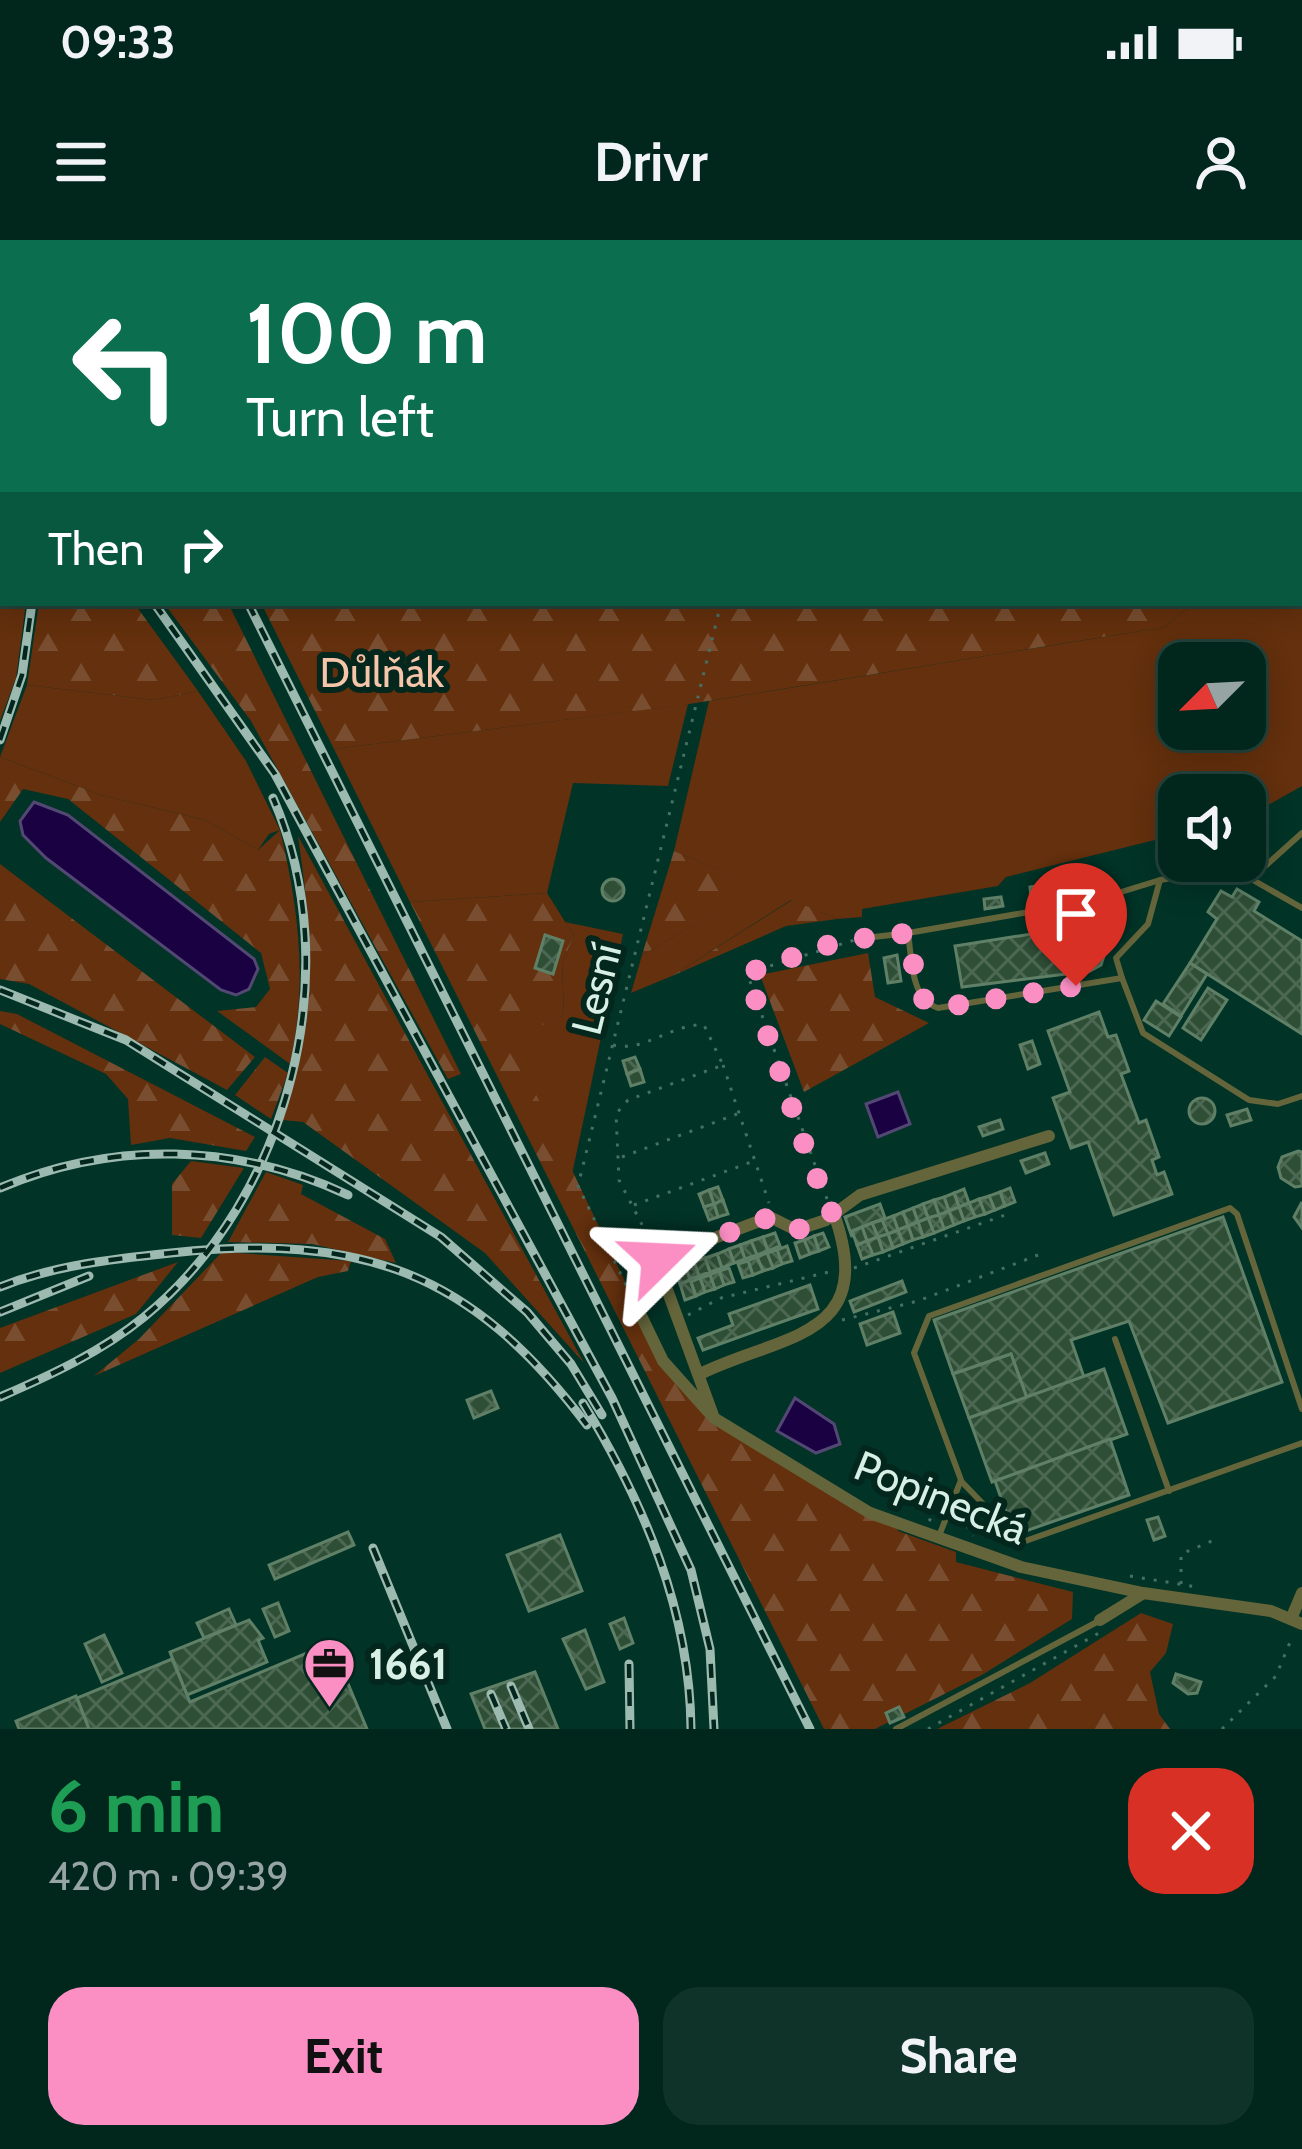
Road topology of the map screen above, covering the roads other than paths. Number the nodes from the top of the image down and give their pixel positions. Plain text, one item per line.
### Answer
1 (1302, 833) edge
2 (1266, 866) edge
3 (1158, 881) edge
4 (1159, 882) edge
5 (1260, 882) edge
6 (1302, 908) edge
7 (908, 933) junction
8 (865, 938) road end
9 (1122, 978) junction
10 (1302, 1096) edge
11 (1049, 1136) dead end
12 (833, 1210) junction
13 (659, 1259) road end
14 (1115, 1340) dead end
15 (702, 1373) junction
16 (1302, 1409) edge
17 (714, 1418) junction
18 (1302, 1443) edge
19 (961, 1480) junction
20 (1169, 1491) junction
21 (938, 1538) junction
22 (1143, 1593) junction
23 (1302, 1593) edge
24 (1100, 1620) joint
25 (1297, 1622) edge
26 (896, 1729) edge

1 - 2 lane
3 - 7 lane
4 - 9 lane
5 - 6 lane
7 - 8 lane
7 - 9 lane
9 - 10 lane
11 - 12 street
12 - 13 street
12 - 15 street
14 - 20 lane
15 - 17 street
15 - 17 street, Popinecká
16 - 19 lane
17 - 21 street, Popinecká
18 - 20 lane
19 - 20 lane
19 - 21 lane
21 - 22 street, Popinecká
22 - 24 street
22 - 25 street, Popinecká
23 - 25 street
24 - 26 lane

